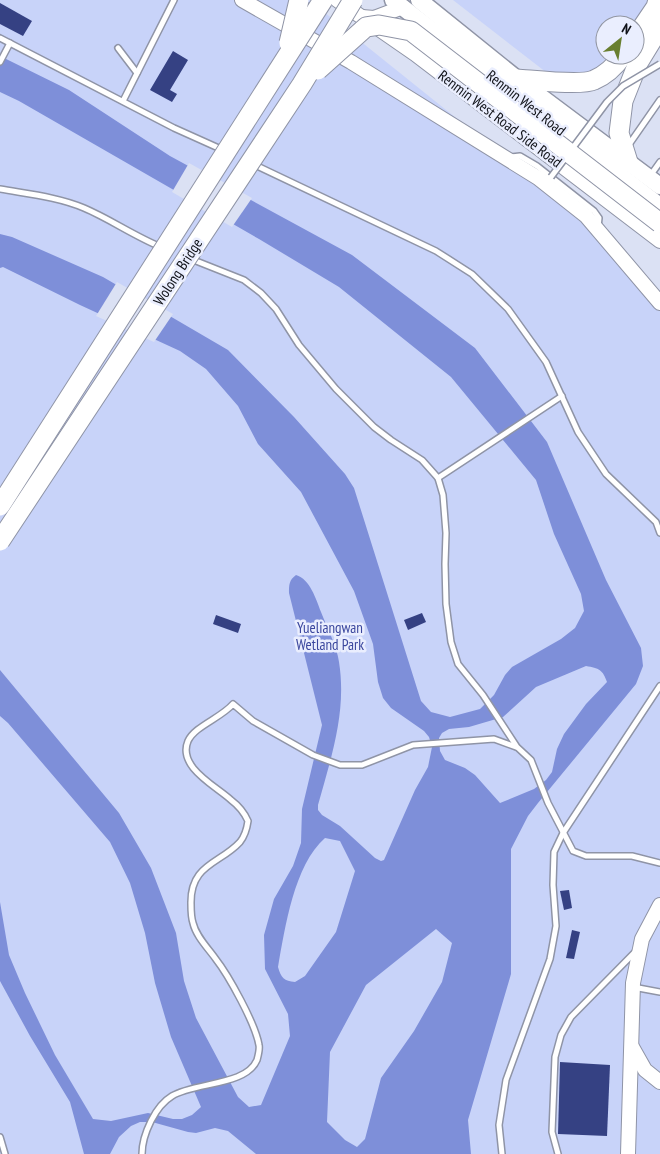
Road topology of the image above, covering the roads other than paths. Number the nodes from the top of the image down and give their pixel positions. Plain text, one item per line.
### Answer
1 (174, 0) edge
2 (242, 0) edge
3 (300, 0) edge
4 (322, 0) edge
5 (336, 0) edge
6 (354, 0) edge
7 (419, 0) edge
8 (398, 4) edge
9 (657, 4) edge
10 (362, 17) junction
11 (645, 23) edge
12 (660, 27) edge
13 (0, 38) edge
14 (10, 43) junction
15 (118, 48) dead end
16 (286, 56) junction
17 (0, 62) edge
18 (660, 64) edge
19 (616, 65) edge
20 (137, 73) junction
21 (517, 79) junction
22 (302, 84) junction
23 (660, 100) edge
24 (123, 101) junction
25 (235, 156) dead end
26 (627, 156) junction
27 (506, 158) junction
28 (244, 160) dead end
29 (660, 162) edge
30 (551, 177) junction
31 (654, 182) edge
32 (0, 189) edge
33 (660, 206) edge
34 (660, 223) edge
35 (598, 230) junction
36 (660, 241) edge
37 (167, 249) dead end
38 (184, 256) dead end
39 (660, 303) edge
40 (562, 396) junction
41 (438, 478) junction
42 (0, 506) edge
43 (660, 533) edge
44 (0, 541) edge
45 (660, 686) edge
46 (517, 747) junction
47 (563, 833) junction
48 (660, 863) edge
49 (658, 913) edge
50 (641, 947) junction
51 (633, 987) junction
52 (660, 992) edge
53 (631, 1047) junction
54 (660, 1082) edge
55 (0, 1137) edge
56 (5, 1154) edge
57 (142, 1154) edge
58 (502, 1154) edge
59 (558, 1154) edge
60 (628, 1154) edge

1 - 20 lane
2 - 27 street
3 - 16 highway, bridge
4 - 16 highway, Wolong Bridge, bridge
5 - 10 street, Renmin West Road Side Road
6 - 22 highway, Wolong Bridge, bridge
7 - 21 main road
8 - 10 street
8 - 33 main road, Renmin West Road
9 - 11 highway
10 - 36 street, Renmin West Road Side Road
12 - 26 highway
13 - 14 lane
14 - 17 lane
14 - 24 lane
15 - 20 lane
16 - 42 highway, Wolong Bridge, bridge
18 - 30 lane, bridge
19 - 21 highway
20 - 24 lane
21 - 26 main road
22 - 34 highway, bridge
22 - 44 highway, Wolong Bridge, bridge
23 - 26 lane
24 - 25 lane
26 - 31 main road
27 - 30 lane
27 - 35 street
28 - 40 lane
29 - 31 lane
30 - 35 lane
32 - 37 lane
35 - 39 street
38 - 41 lane
40 - 41 lane
40 - 43 lane
41 - 46 lane
45 - 47 lane
46 - 47 lane
46 - 57 lane
47 - 48 lane
47 - 58 lane
49 - 50 street
50 - 51 street
50 - 59 lane
51 - 52 lane
51 - 53 street
53 - 54 street
53 - 60 street
55 - 56 lane

